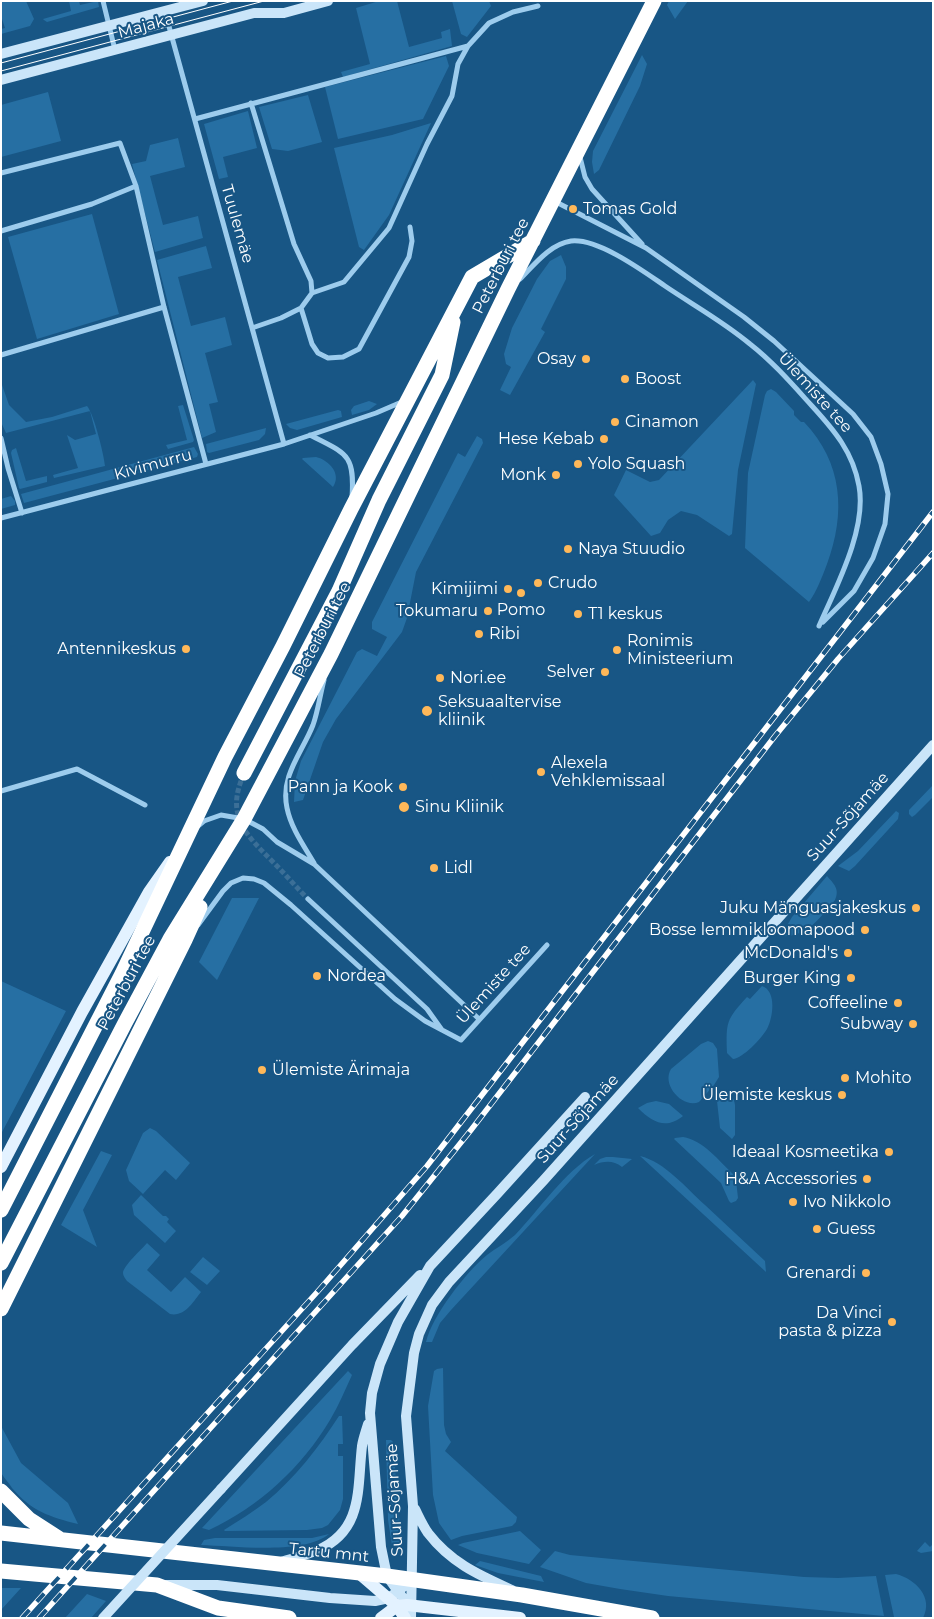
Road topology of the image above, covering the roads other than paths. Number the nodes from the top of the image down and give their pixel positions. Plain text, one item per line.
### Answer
1 (102, 1) edge
2 (203, 1) edge
3 (328, 1) edge
4 (654, 1) edge
5 (538, 6) dead end
6 (171, 7) edge
7 (109, 26) junction
8 (172, 35) junction
9 (468, 46) junction
10 (115, 50) junction
11 (1, 54) edge
12 (1, 80) edge
13 (251, 103) junction
14 (195, 118) junction
15 (578, 148) junction
16 (1, 173) edge
17 (136, 186) junction
18 (554, 201) junction
19 (410, 227) dead end
20 (1, 231) edge
21 (533, 241) junction
22 (646, 248) junction
23 (508, 289) junction
24 (312, 293) junction
25 (458, 301) junction
26 (164, 307) junction
27 (301, 308) junction
28 (252, 328) junction
29 (1, 355) edge
30 (408, 400) junction
31 (310, 435) junction
32 (1, 438) edge
33 (284, 444) junction
34 (206, 464) junction
35 (351, 510) junction
36 (22, 512) junction
37 (1, 518) edge
38 (331, 654) junction
39 (933, 745) edge
40 (244, 773) tunnel mouth
41 (1, 791) edge
42 (145, 805) dead end
43 (244, 820) junction
44 (188, 835) junction
45 (219, 862) junction
46 (314, 864) junction
47 (308, 900) tunnel mouth
48 (185, 940) junction
49 (546, 945) dead end
50 (479, 1019) junction
51 (442, 1030) junction
52 (585, 1097) dead end
53 (1, 1167) edge
54 (1, 1210) edge
55 (1, 1263) edge
56 (430, 1266) junction
57 (1, 1309) edge
58 (370, 1413) junction
59 (1, 1491) edge
60 (413, 1506) junction
61 (1, 1533) edge
62 (63, 1541) junction
63 (275, 1564) junction
64 (1, 1571) edge
65 (362, 1575) junction
66 (387, 1576) junction
67 (412, 1580) junction
68 (157, 1585) junction
69 (522, 1595) junction
70 (405, 1608) edge
71 (224, 1613) edge
72 (103, 1618) edge
73 (290, 1618) edge
74 (381, 1618) edge
75 (520, 1618) edge
76 (652, 1618) edge

1 - 7 street
2 - 6 main road, Majaka
3 - 8 main road, Majaka
4 - 15 highway, Peterburi tee
5 - 9 street
6 - 7 main road, Majaka
6 - 8 street, Tuulemäe
7 - 10 street
7 - 11 main road, Majaka
8 - 10 main road, Majaka
8 - 14 street, Tuulemäe
9 - 13 street
9 - 24 street
10 - 12 main road, Majaka
13 - 14 street
13 - 24 street
14 - 28 street, Tuulemäe
15 - 18 highway, Peterburi tee
15 - 22 street, Ülemiste tee
16 - 17 street
17 - 20 street
17 - 26 street
18 - 21 highway, Peterburi tee
18 - 22 street, Ülemiste tee
19 - 27 street
21 - 23 highway, Peterburi tee
21 - 25 highway, Peterburi tee
22 - 23 street, Ülemiste tee
23 - 38 highway, Peterburi tee
24 - 27 street
25 - 30 highway, Peterburi tee
25 - 40 highway
26 - 29 street
26 - 34 street
27 - 28 street
28 - 33 street, Tuulemäe
30 - 31 street, Kivimurru
30 - 35 highway, Peterburi tee
31 - 33 street, Kivimurru
31 - 35 street
32 - 36 street
33 - 34 street, Kivimurru
34 - 36 street, Kivimurru
35 - 44 highway, Peterburi tee
36 - 37 street, Kivimurru
38 - 43 highway, Peterburi tee
38 - 46 street
39 - 60 main road, Suur-Sõjamäe
41 - 42 street
43 - 44 street
43 - 45 highway, Peterburi tee
43 - 46 street
44 - 53 main road
44 - 54 highway, Peterburi tee
45 - 48 highway
45 - 55 highway, Peterburi tee
46 - 50 street
47 - 51 street
48 - 51 street
48 - 57 highway
49 - 50 street, Ülemiste tee
50 - 51 street, Ülemiste tee
52 - 56 main road, Suur-Sõjamäe
56 - 58 main road, Suur-Sõjamäe
56 - 72 main road, bridge
58 - 63 main road
58 - 66 main road, Suur-Sõjamäe
59 - 62 highway
60 - 67 main road, Suur-Sõjamäe
60 - 69 main road
61 - 62 highway, Tartu mnt
62 - 63 highway, Tartu mnt
63 - 65 highway, Tartu mnt
64 - 68 highway
65 - 66 highway, Tartu mnt
65 - 70 main road
66 - 67 highway, Tartu mnt
66 - 70 main road
67 - 69 highway, Tartu mnt
67 - 70 main road, Suur-Sõjamäe
67 - 70 main road
68 - 70 main road
68 - 71 highway
69 - 76 highway, Tartu mnt
70 - 74 main road
70 - 75 main road
71 - 73 highway

